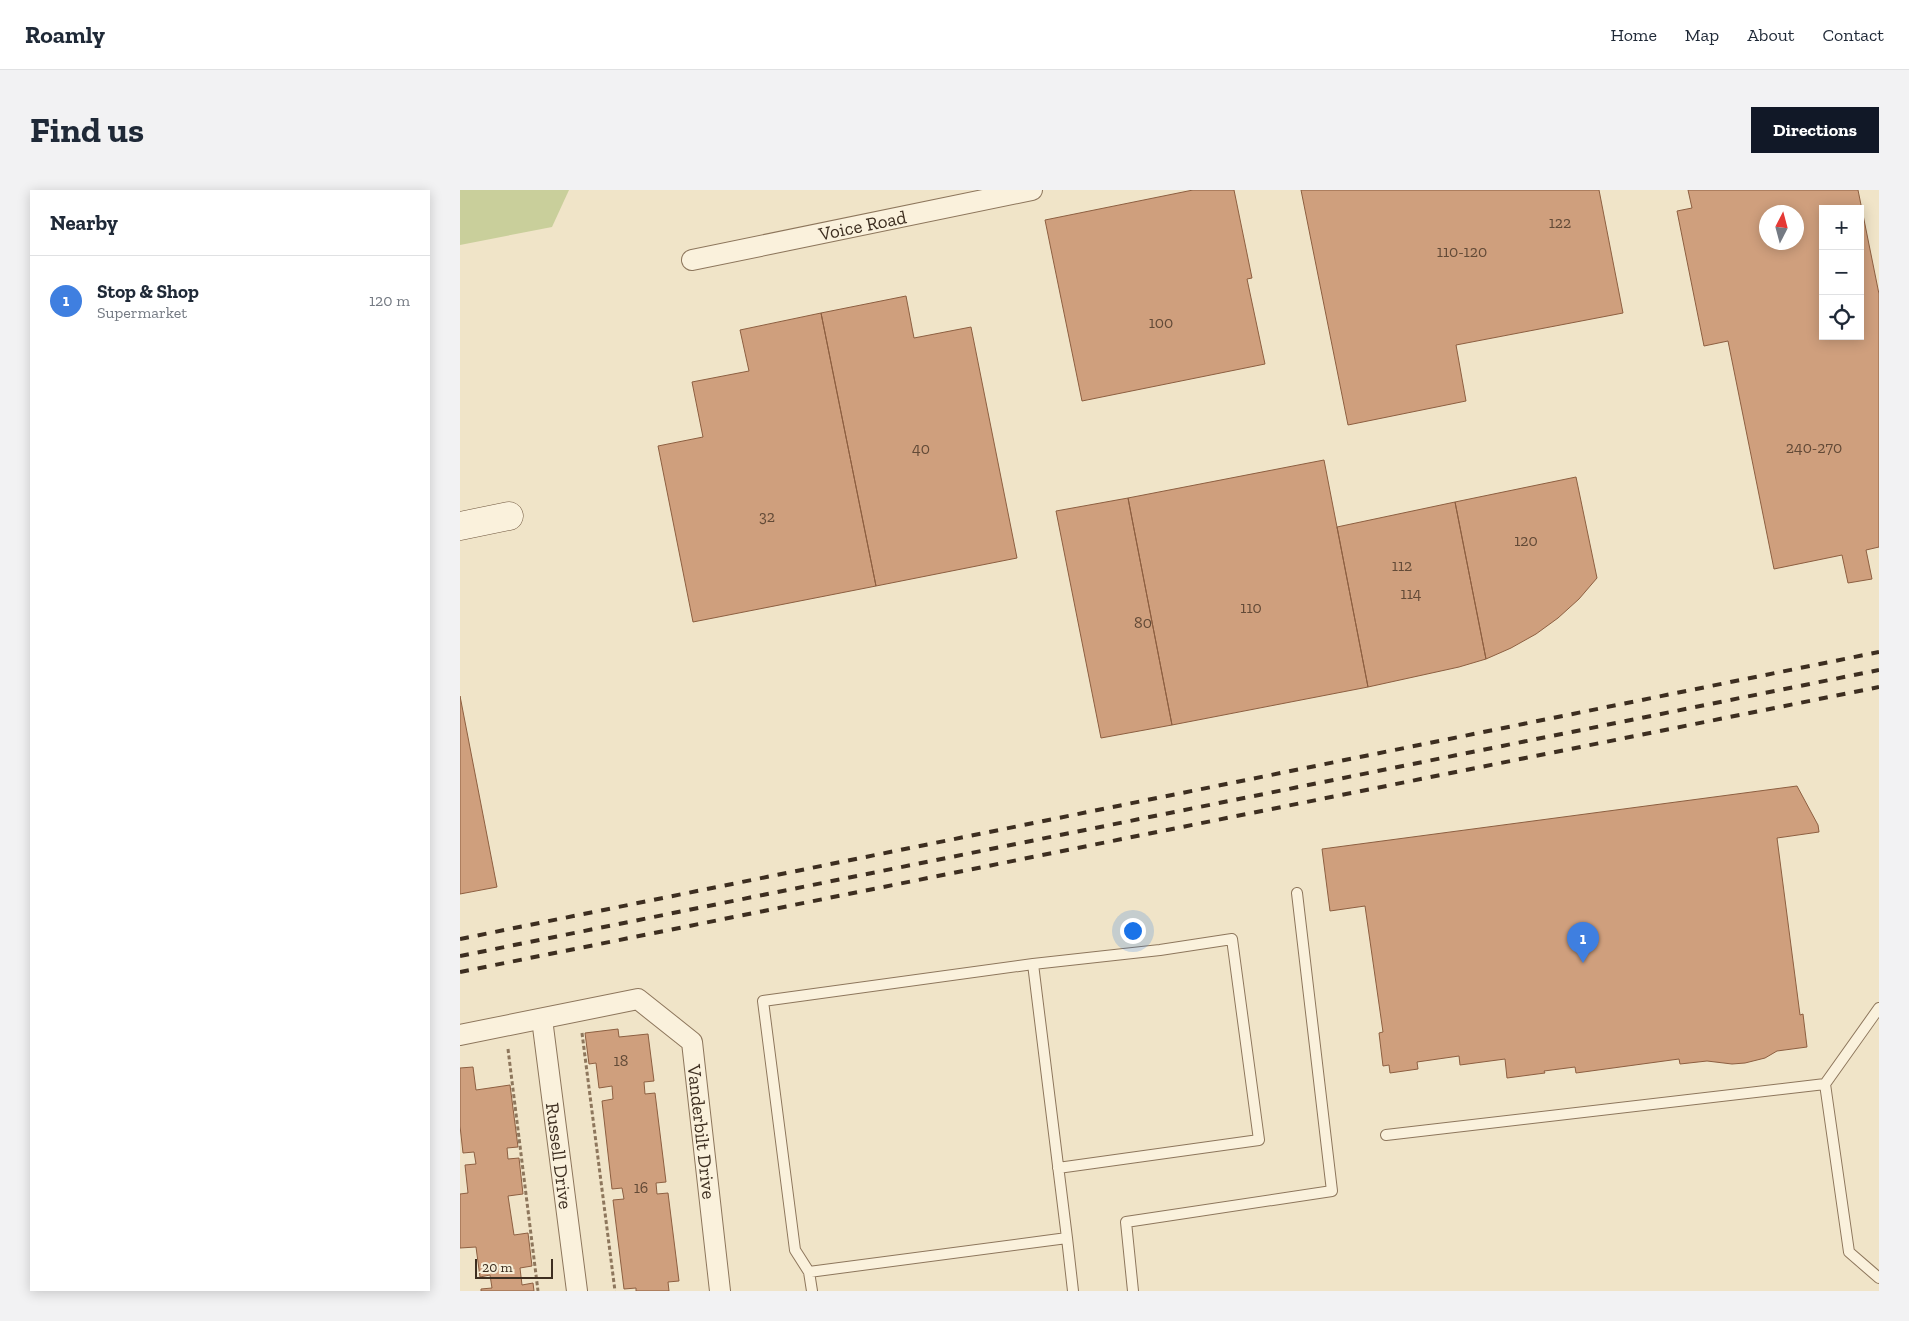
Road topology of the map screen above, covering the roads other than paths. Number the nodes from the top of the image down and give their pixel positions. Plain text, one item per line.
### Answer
1 (1032, 190) edge
2 (692, 260) dead end
3 (509, 516) dead end
4 (460, 526) edge
5 (1297, 893) dead end
6 (1033, 964) junction
7 (1879, 1008) edge
8 (542, 1019) junction
9 (460, 1035) edge
10 (1825, 1084) junction
11 (1386, 1135) dead end
12 (1058, 1168) junction
13 (1067, 1238) junction
14 (809, 1272) junction
15 (1879, 1278) edge
16 (577, 1291) edge
17 (720, 1291) edge
18 (812, 1291) edge
19 (1073, 1291) edge
20 (1133, 1291) edge

1 - 2 street, Voice Road
3 - 4 street
5 - 20 lane
6 - 12 lane
6 - 12 lane
6 - 14 lane
7 - 10 lane
8 - 9 street
8 - 16 street, Russell Drive
8 - 17 street, Vanderbilt Drive
10 - 11 lane
10 - 15 lane
12 - 13 lane
13 - 14 lane
13 - 19 lane
14 - 18 lane

